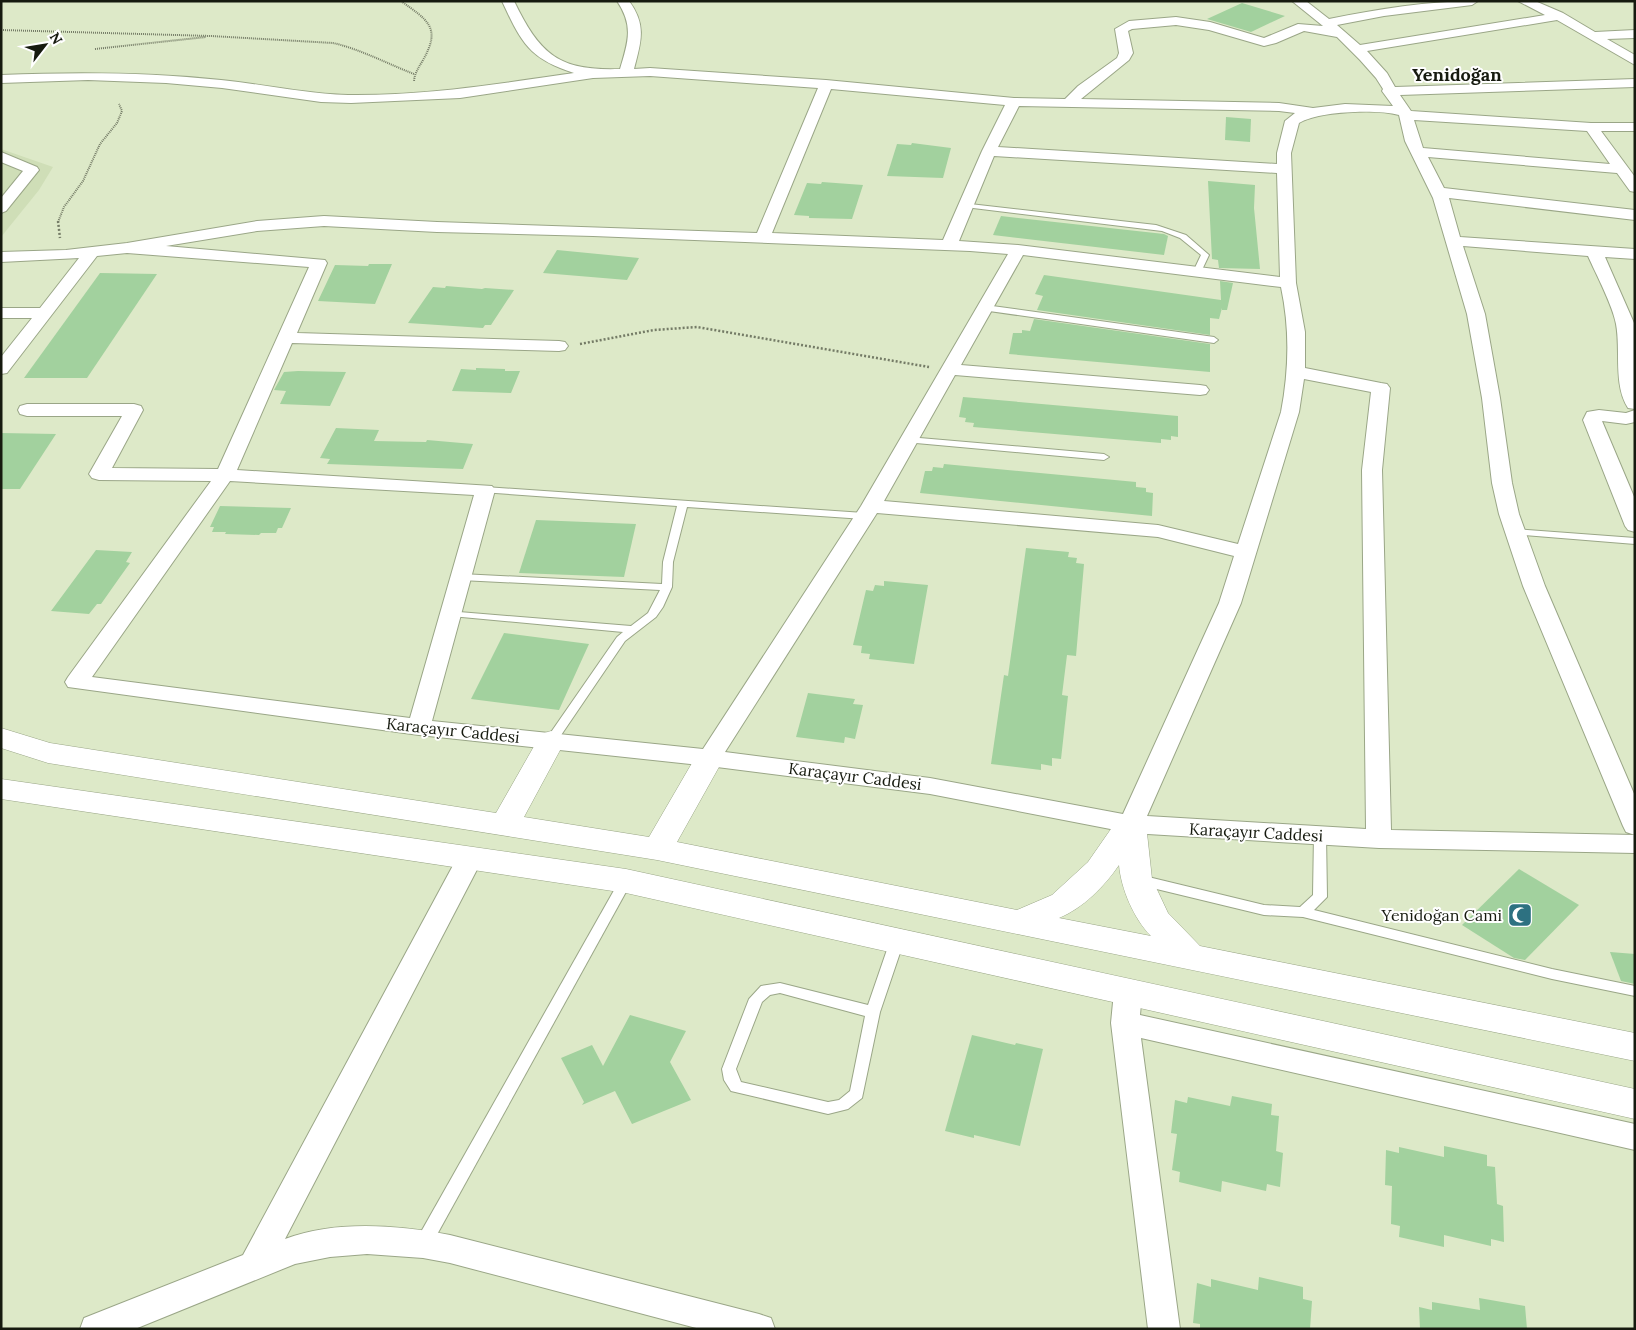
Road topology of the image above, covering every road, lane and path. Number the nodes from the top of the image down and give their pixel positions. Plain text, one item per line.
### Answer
1 (401, 1) edge
2 (508, 1) edge
3 (623, 1) edge
4 (1298, 1) edge
5 (1472, 1) edge
6 (1524, 1) edge
7 (1559, 16) junction
8 (1328, 23) junction
9 (1, 30) edge
10 (1340, 33) junction
11 (1635, 34) edge
12 (211, 36) junction
13 (1595, 36) junction
14 (95, 49) dead end
15 (1357, 49) junction
16 (541, 54) junction
17 (1635, 61) edge
18 (626, 72) junction
19 (593, 74) junction
20 (1, 79) edge
21 (1635, 82) edge
22 (531, 84) junction
23 (826, 84) junction
24 (1389, 91) junction
25 (1014, 102) junction
26 (1069, 103) junction
27 (119, 104) dead end
28 (1314, 112) junction
29 (1404, 112) junction
30 (1591, 127) junction
31 (1635, 127) edge
32 (989, 151) junction
33 (1418, 152) junction
34 (1, 156) edge
35 (1285, 169) junction
36 (1621, 169) junction
37 (1635, 188) edge
38 (1438, 192) junction
39 (973, 206) dead end
40 (1, 208) edge
41 (1635, 215) edge
42 (762, 239) junction
43 (1453, 241) junction
44 (949, 245) junction
45 (127, 248) junction
46 (1018, 250) junction
47 (92, 252) junction
48 (1595, 252) junction
49 (66, 254) junction
50 (1635, 254) edge
51 (1, 256) edge
52 (1197, 272) junction
53 (1288, 283) junction
54 (984, 308) junction
55 (1, 313) edge
56 (44, 313) junction
57 (285, 338) junction
58 (1214, 340) dead end
59 (560, 346) joint
60 (2, 368) edge
61 (949, 369) junction
62 (1297, 372) junction
63 (1200, 390) dead end
64 (1635, 404) edge
65 (27, 410) dead end
66 (1635, 416) edge
67 (908, 440) junction
68 (1104, 457) dead end
69 (225, 475) junction
70 (485, 490) junction
71 (683, 504) junction
72 (868, 511) junction
73 (1635, 526) edge
74 (1515, 532) junction
75 (1635, 541) edge
76 (1245, 552) junction
77 (461, 577) junction
78 (667, 587) junction
79 (451, 613) junction
80 (631, 629) junction
81 (419, 727) junction
82 (1, 728) edge
83 (1, 738) edge
84 (551, 741) junction
85 (48, 753) junction
86 (709, 758) junction
87 (1, 788) edge
88 (1131, 824) junction
89 (504, 825) junction
90 (1635, 826) edge
91 (1320, 835) junction
92 (1379, 839) junction
93 (1635, 844) edge
94 (657, 849) junction
95 (470, 858) junction
96 (1136, 879) junction
97 (626, 882) junction
98 (1303, 912) junction
99 (1019, 922) junction
100 (897, 941) junction
101 (1189, 956) junction
102 (1635, 991) edge
103 (1128, 992) junction
104 (873, 1012) junction
105 (1125, 1023) junction
106 (1635, 1047) edge
107 (1635, 1104) edge
108 (1635, 1138) edge
109 (424, 1244) junction
110 (254, 1266) junction
111 (96, 1329) edge
112 (759, 1329) edge
113 (1164, 1329) edge

1 - 12 path
2 - 16 street
3 - 18 street
4 - 8 street
5 - 8 street
6 - 7 street
7 - 13 street
7 - 15 street
8 - 10 street
9 - 12 path
10 - 15 street
10 - 26 street
11 - 13 street
12 - 14 path
13 - 17 street
15 - 24 street
16 - 19 street
16 - 22 street
18 - 19 street
18 - 23 street
19 - 22 street
20 - 22 street
21 - 24 street
23 - 25 street
23 - 42 street
24 - 29 street
25 - 26 street
25 - 32 street
26 - 28 street
27 - 49 path
28 - 29 street
28 - 35 street
29 - 30 street
29 - 33 street
30 - 31 street
30 - 36 street
32 - 35 street
32 - 44 street
33 - 36 street
33 - 38 street
34 - 40 street
35 - 53 street
36 - 37 street
38 - 41 street
38 - 43 street
39 - 52 lane
42 - 44 street
42 - 45 street
43 - 48 street
43 - 74 street
44 - 46 street
45 - 47 street
45 - 57 street
46 - 52 street
46 - 54 street
47 - 49 street
47 - 56 street
48 - 50 street
48 - 64 street
49 - 51 street
52 - 53 street
53 - 62 street
54 - 58 lane
54 - 61 street
55 - 56 street
56 - 60 street
57 - 59 street
57 - 69 street
59 - 61 path
61 - 63 street
61 - 67 street
62 - 76 street
62 - 92 street
65 - 69 street
66 - 73 street
67 - 68 lane
67 - 72 street
69 - 70 street
69 - 81 street, Karaçayır Caddesi
70 - 71 lane
70 - 77 street
71 - 72 lane
71 - 78 lane
72 - 76 street
72 - 86 street
74 - 75 lane
74 - 90 street
76 - 88 street
77 - 78 lane
77 - 79 street
78 - 80 lane
79 - 80 lane
79 - 81 street
80 - 84 lane
81 - 84 street, Karaçayır Caddesi
82 - 85 street
83 - 85 street
84 - 86 street, Karaçayır Caddesi
84 - 89 street
85 - 89 street
86 - 88 street, Karaçayır Caddesi
86 - 94 street
87 - 95 street
88 - 91 street, Karaçayır Caddesi
88 - 96 street
88 - 99 street
89 - 94 street
91 - 92 street, Karaçayır Caddesi
91 - 98 lane
92 - 93 street, Karaçayır Caddesi
94 - 99 street
95 - 97 street
95 - 110 street
96 - 98 lane
96 - 101 street
97 - 100 street
97 - 109 lane
98 - 102 lane
99 - 101 street
100 - 103 street
100 - 104 lane
101 - 106 street
103 - 105 street
103 - 107 street
104 - 104 lane
105 - 108 street
105 - 113 street
109 - 110 street
109 - 112 street
110 - 111 street

